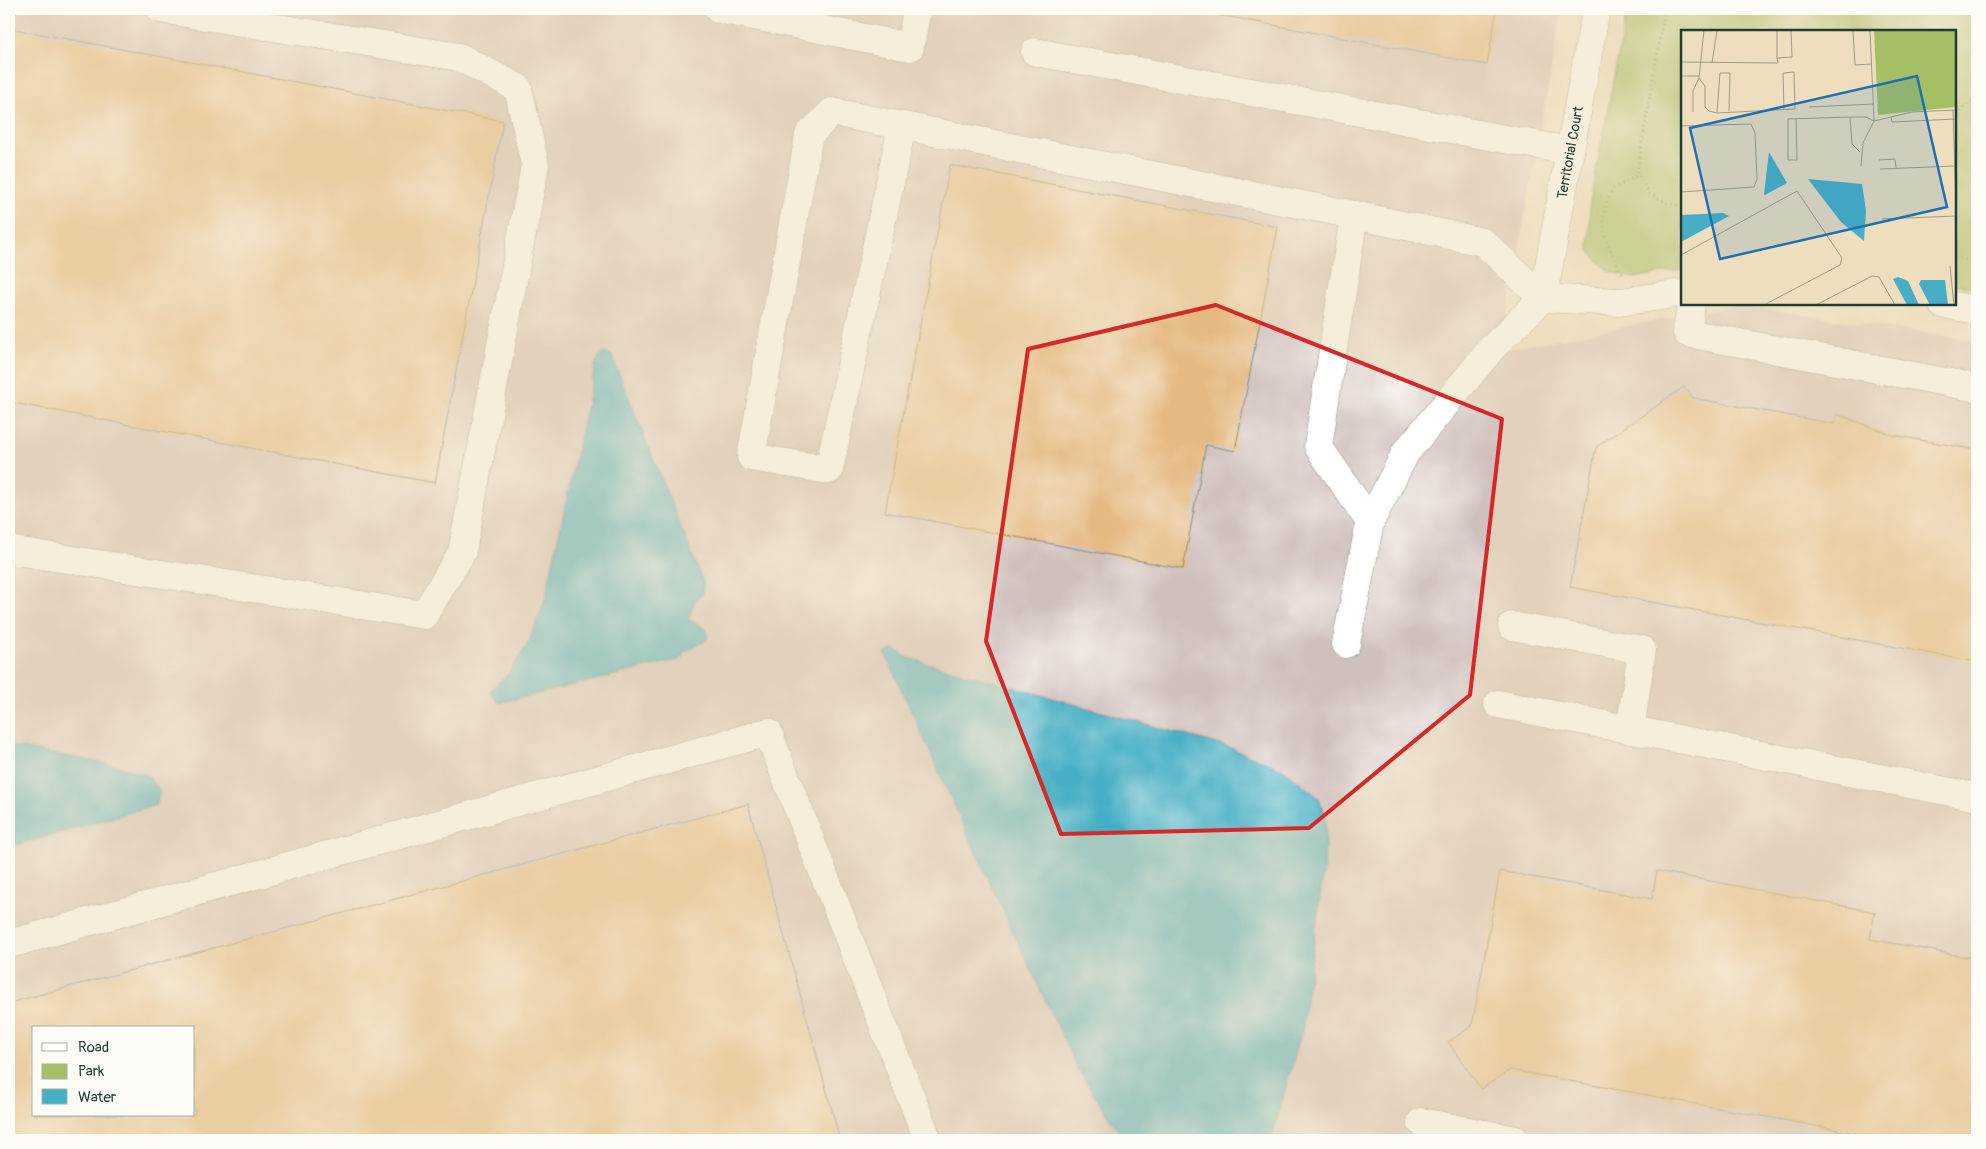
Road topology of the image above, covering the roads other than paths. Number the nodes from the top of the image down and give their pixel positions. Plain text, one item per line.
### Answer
1 (160, 9) edge
2 (718, 9) edge
3 (917, 9) edge
4 (1596, 9) edge
5 (819, 19) edge
6 (1034, 52) dead end
7 (902, 126) junction
8 (1570, 151) junction
9 (1354, 215) junction
10 (1681, 293) edge
11 (1543, 298) junction
12 (1691, 305) edge
13 (1948, 305) edge
14 (1977, 310) edge
15 (1977, 388) edge
16 (1370, 522) junction
17 (9, 550) edge
18 (1512, 626) dead end
19 (1346, 644) dead end
20 (1498, 704) dead end
21 (1630, 730) junction
22 (1977, 797) edge
23 (9, 944) edge
24 (1421, 1122) dead end
25 (928, 1140) edge
26 (1516, 1140) edge

1 - 17 street
2 - 5 street
3 - 5 street
4 - 8 street, Territorial Court
6 - 8 street
7 - 7 street
7 - 9 street
8 - 11 street, Territorial Court
9 - 11 street
9 - 16 street
10 - 11 street
11 - 16 street
12 - 15 street
13 - 14 street
16 - 19 street
18 - 21 street
20 - 21 street
21 - 22 street
23 - 25 street
24 - 26 street

